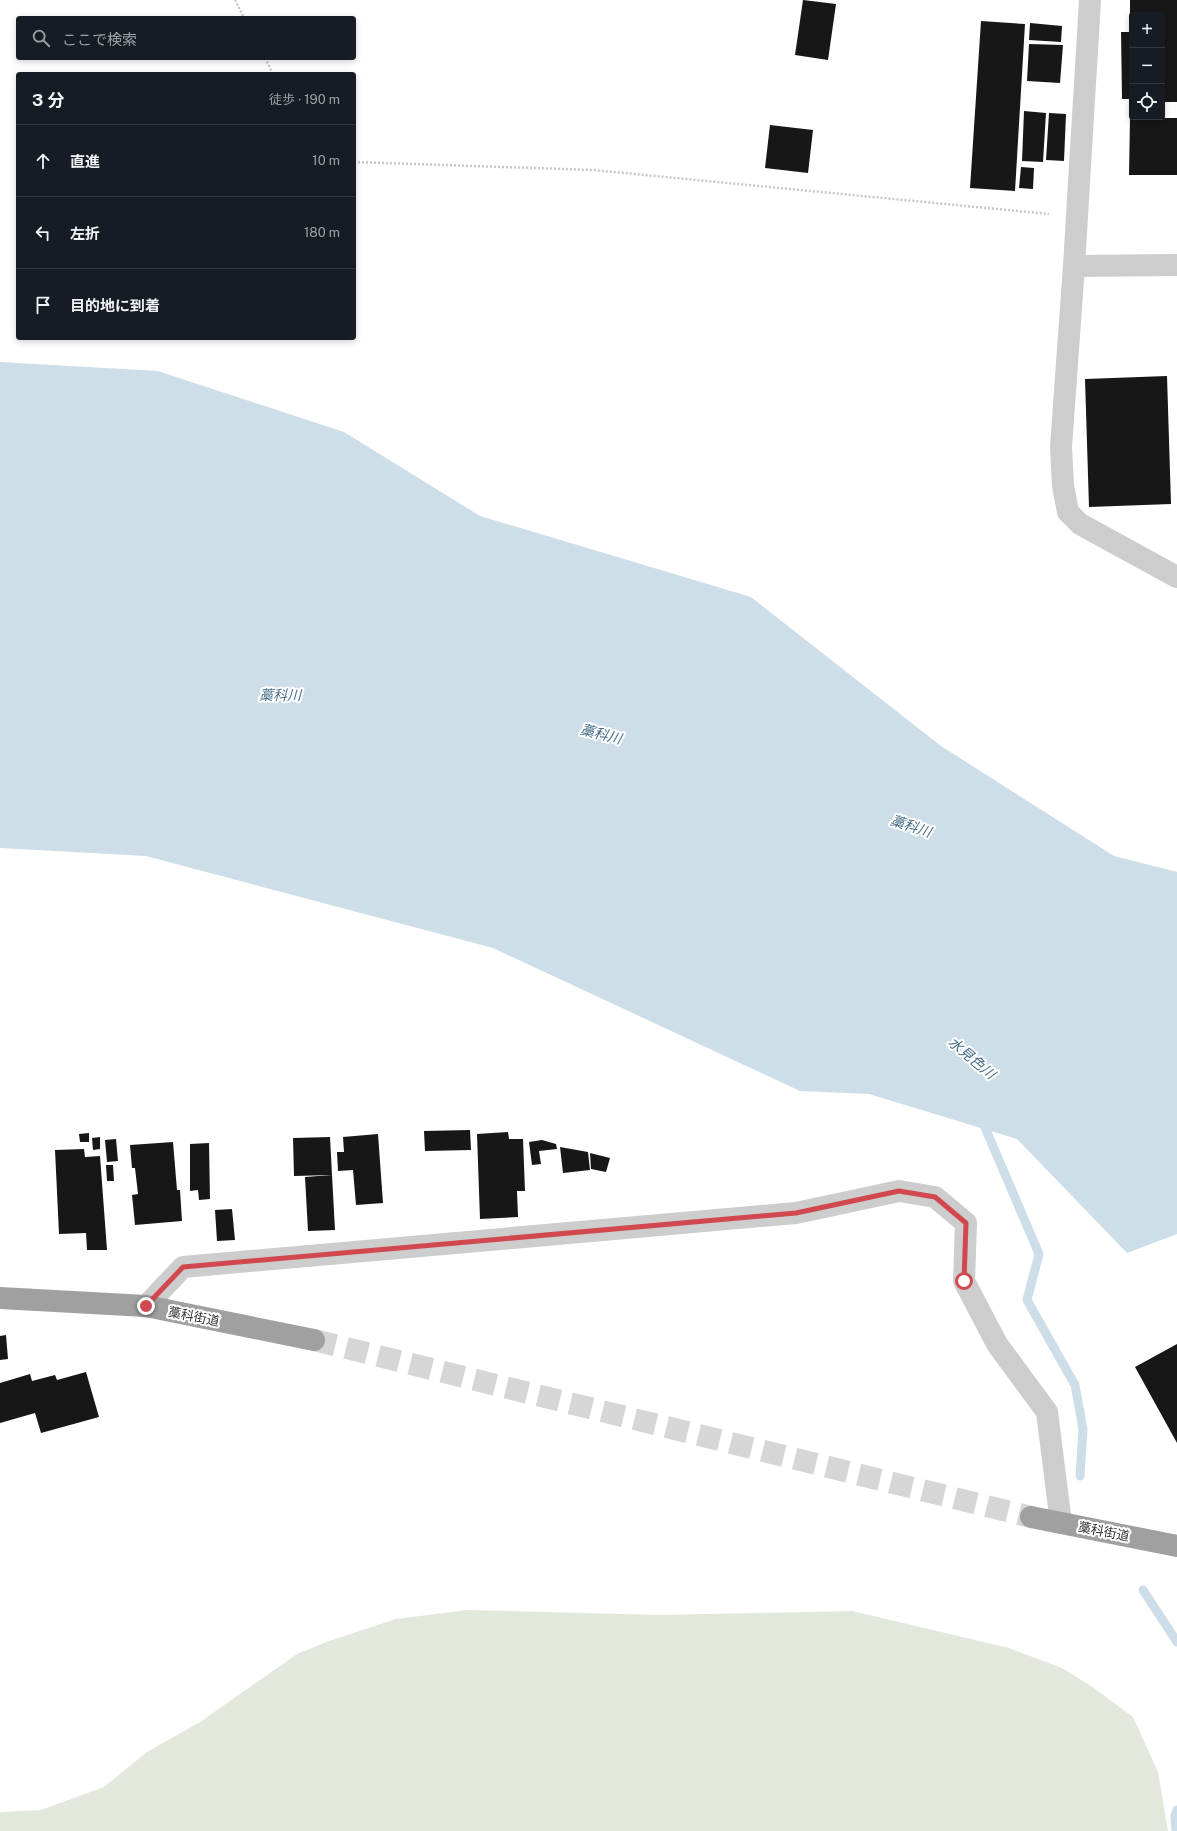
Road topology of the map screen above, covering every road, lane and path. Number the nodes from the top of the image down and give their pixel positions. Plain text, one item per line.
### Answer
1 (235, 0) edge
2 (1090, 0) edge
3 (243, 16) edge
4 (266, 60) edge
5 (272, 72) edge
6 (356, 162) edge
7 (1077, 217) junction
8 (1177, 265) edge
9 (1074, 266) junction
10 (1177, 578) edge
11 (0, 1298) edge
12 (146, 1306) junction
13 (314, 1340) tunnel mouth
14 (1030, 1517) tunnel mouth
15 (1061, 1522) junction
16 (1177, 1546) edge

1 - 3 path
2 - 7 street
4 - 5 path
6 - 7 path
7 - 9 street
8 - 9 street
9 - 10 street
11 - 12 highway, 藁科街道
12 - 13 highway, 藁科街道
12 - 15 street
14 - 15 highway, 藁科街道
15 - 16 highway, 藁科街道

